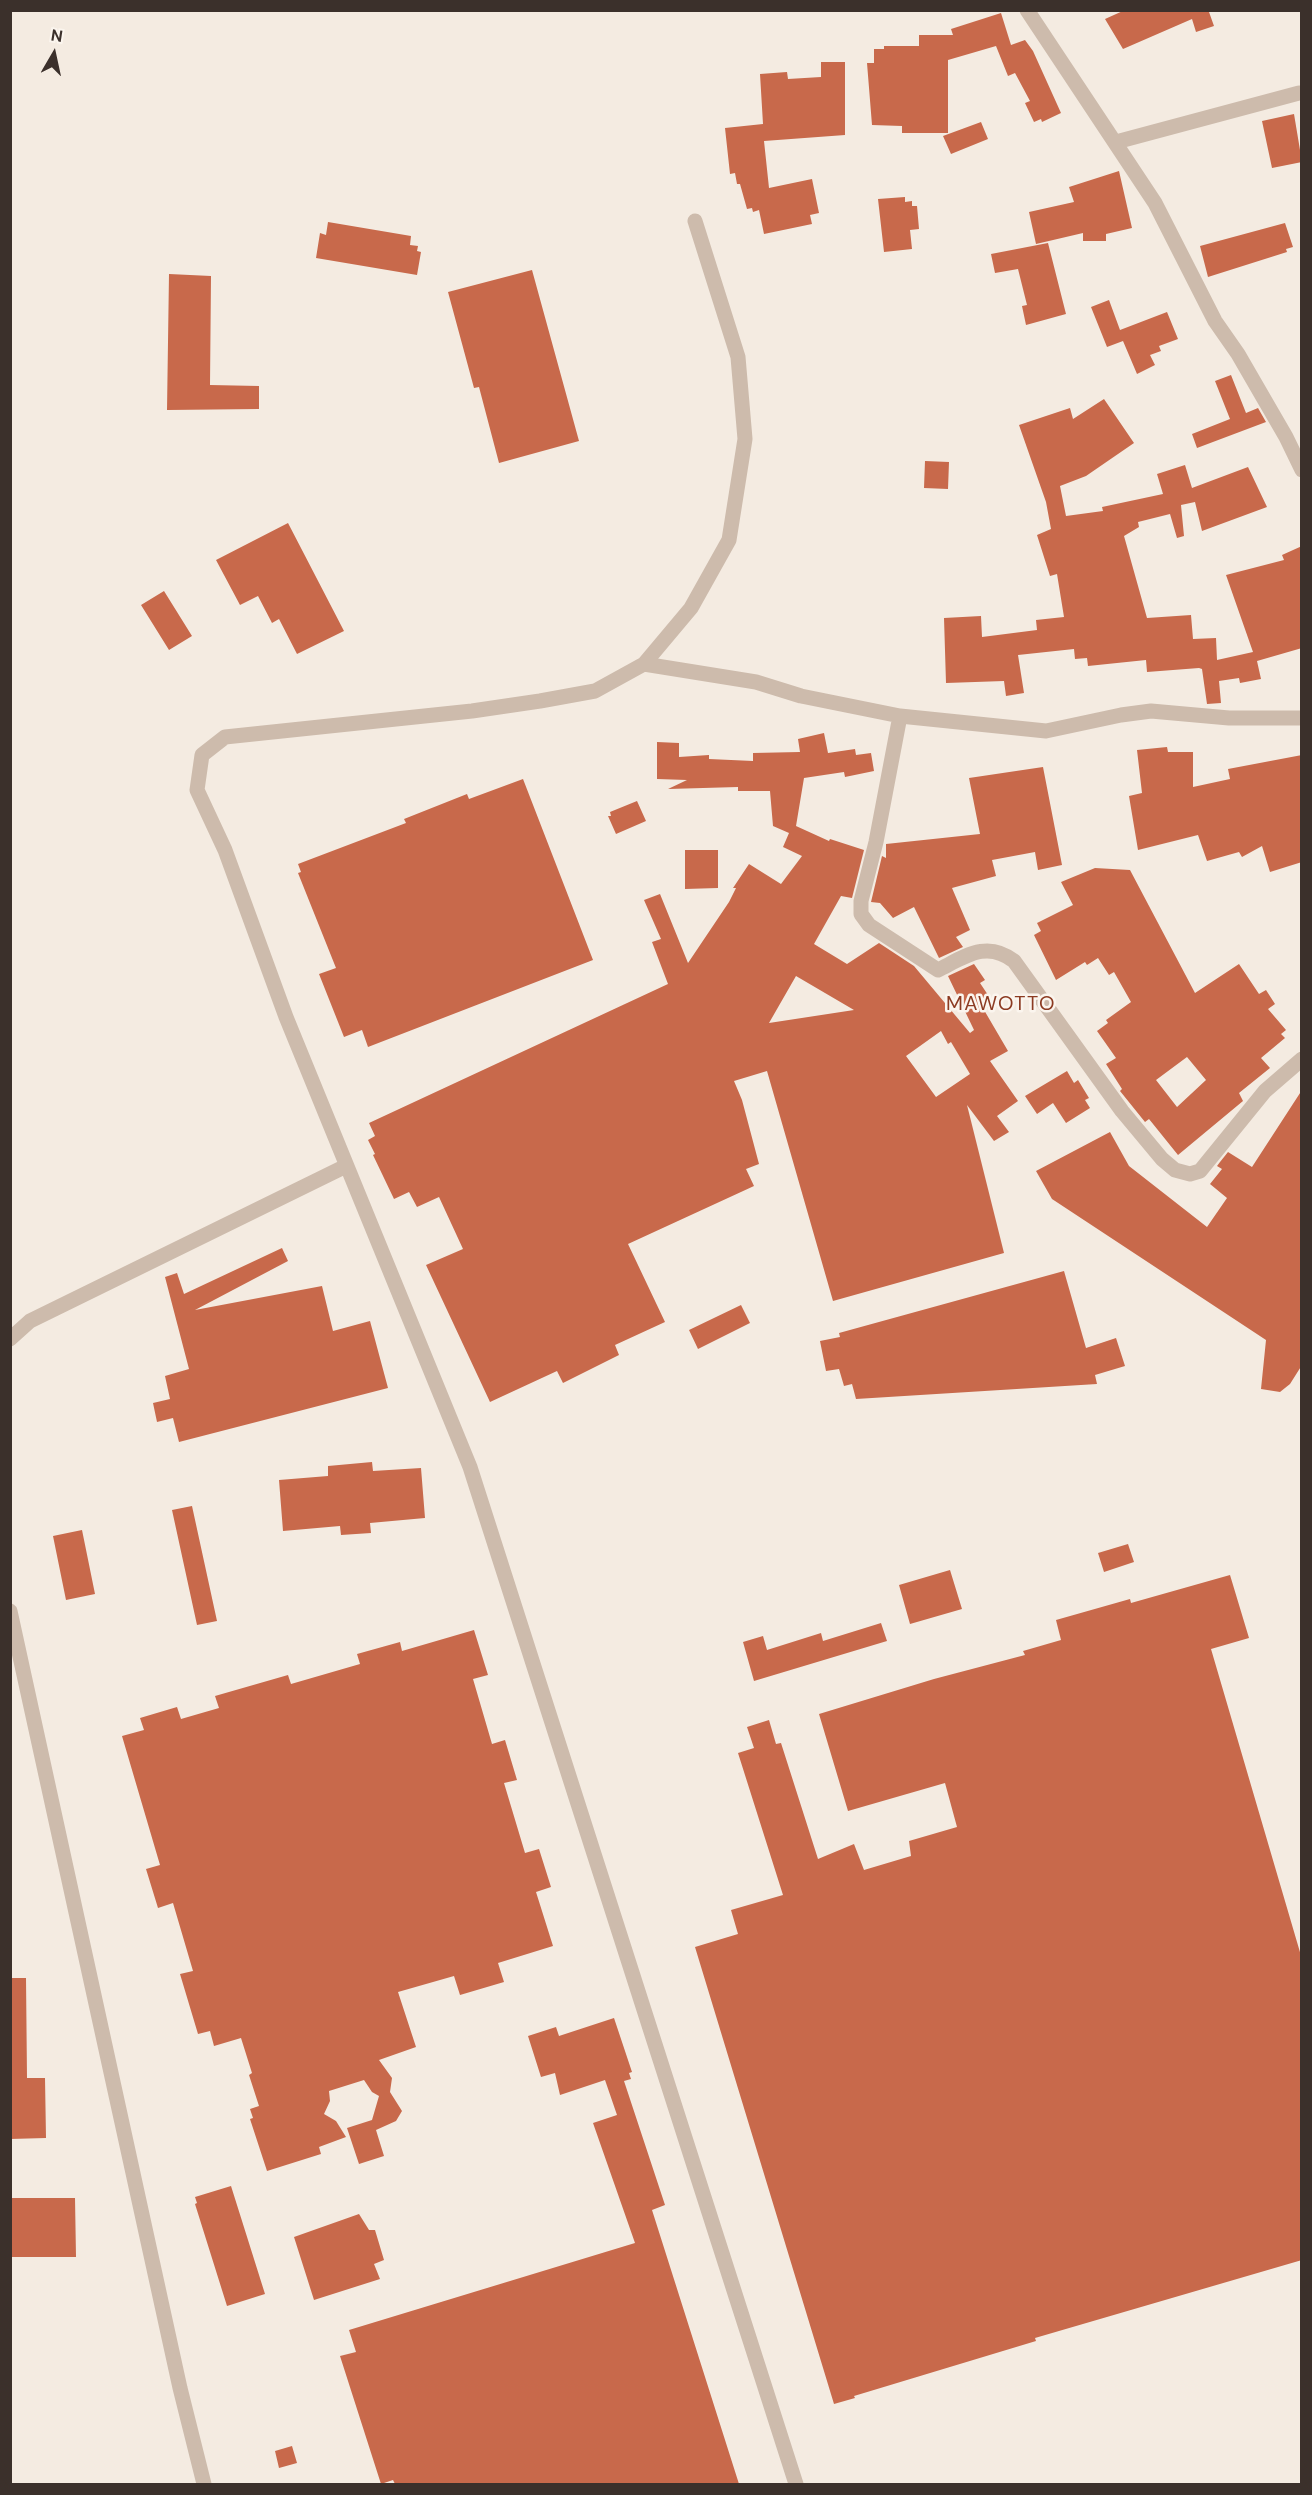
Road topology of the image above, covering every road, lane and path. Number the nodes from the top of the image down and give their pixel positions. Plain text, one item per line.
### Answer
1 (1027, 10) edge
2 (1299, 93) dead end
3 (1116, 142) junction
4 (695, 221) dead end
5 (1302, 470) edge
6 (644, 664) junction
7 (900, 716) junction
8 (1302, 718) edge
9 (1302, 1059) edge
10 (346, 1166) junction
11 (10, 1339) edge
12 (10, 1611) edge
13 (204, 2484) edge
14 (796, 2484) edge

1 - 3 street
2 - 3 street
3 - 5 street
4 - 6 street
6 - 7 street
6 - 10 street
7 - 8 street
7 - 9 street
10 - 11 street
10 - 14 street
12 - 13 street

